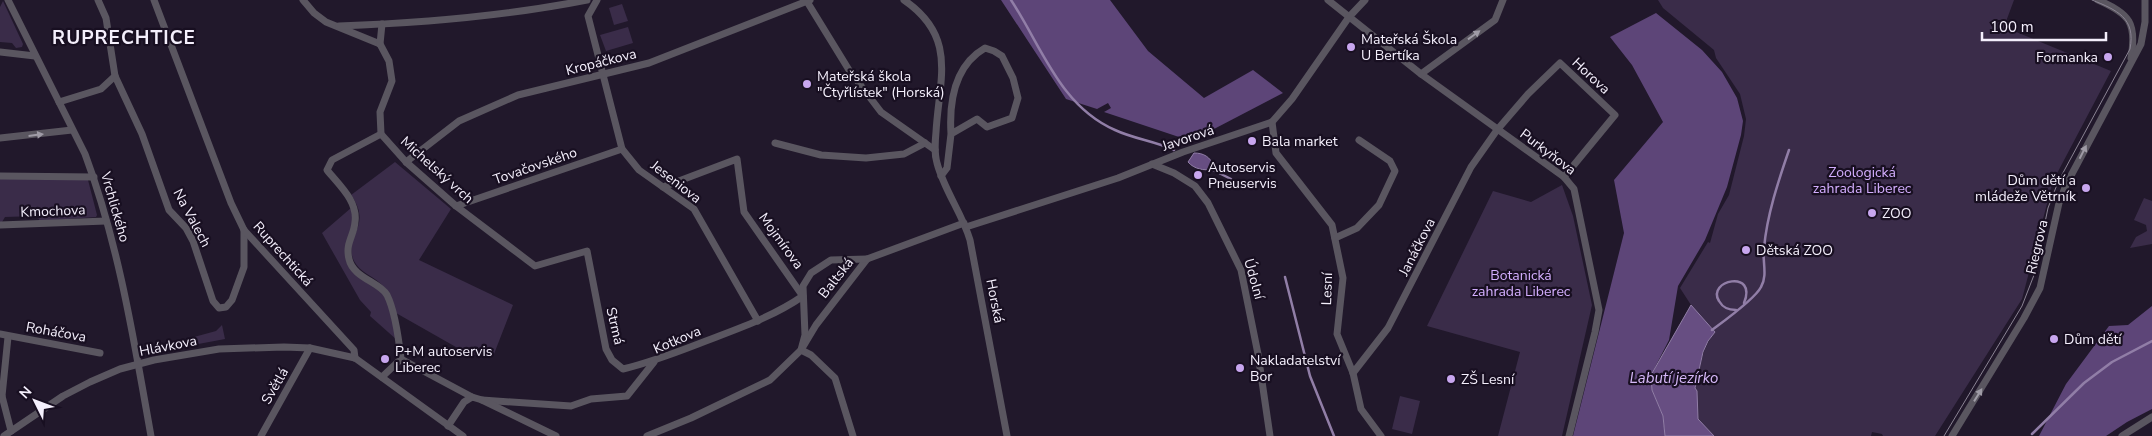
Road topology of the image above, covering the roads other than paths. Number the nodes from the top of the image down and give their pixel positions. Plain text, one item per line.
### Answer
1 (8, 0) edge
2 (98, 0) edge
3 (154, 0) edge
4 (303, 0) edge
5 (587, 0) edge
6 (597, 0) edge
7 (904, 0) edge
8 (1328, 0) edge
9 (1365, 0) edge
10 (1502, 0) edge
11 (2098, 0) edge
12 (2145, 0) edge
13 (808, 1) edge
14 (1348, 17) junction
15 (382, 24) junction
16 (337, 26) junction
17 (380, 44) junction
18 (0, 52) edge
19 (35, 56) junction
20 (2130, 66) junction
21 (602, 74) junction
22 (1421, 74) junction
23 (114, 76) junction
24 (59, 102) junction
25 (1272, 122) junction
26 (72, 130) junction
27 (1497, 130) junction
28 (381, 134) junction
29 (951, 134) junction
30 (0, 138) edge
31 (1359, 140) dead end
32 (775, 143) dead end
33 (925, 143) junction
34 (622, 148) junction
35 (935, 150) junction
36 (406, 162) junction
37 (1152, 164) junction
38 (0, 176) edge
39 (942, 176) junction
40 (94, 177) junction
41 (1564, 177) junction
42 (663, 187) junction
43 (456, 206) junction
44 (106, 221) junction
45 (0, 225) edge
46 (965, 225) junction
47 (244, 230) junction
48 (1335, 238) junction
49 (587, 251) joint
50 (867, 259) junction
51 (802, 296) junction
52 (758, 320) junction
53 (0, 334) edge
54 (8, 337) junction
55 (310, 348) junction
56 (801, 350) junction
57 (100, 353) dead end
58 (355, 358) junction
59 (401, 359) junction
60 (654, 362) junction
61 (138, 364) junction
62 (1353, 373) junction
63 (382, 377) junction
64 (1, 396) edge
65 (472, 397) junction
66 (482, 400) junction
67 (2152, 417) edge
68 (448, 426) junction
69 (11, 431) junction
70 (4, 436) edge
71 (151, 436) edge
72 (261, 436) edge
73 (463, 436) edge
74 (556, 436) edge
75 (647, 436) edge
76 (853, 436) edge
77 (1007, 436) edge
78 (1270, 436) edge
79 (1381, 436) edge
80 (1569, 436) edge
81 (1952, 436) edge
82 (2122, 436) edge

1 - 19 street, Vrchlického
2 - 23 street, Na Valech
3 - 47 street, Ruprechtická
4 - 16 street
5 - 15 street
6 - 21 street, Jeseniova
7 - 35 street, Horská
8 - 14 street, Purkyňova
9 - 14 street, Javorová
22 -> 10 street
11 - 20 street
12 - 20 street, Riegrova
13 - 21 street, Kropáčkova
13 - 33 street
14 - 22 street, Purkyňova
14 - 25 street, Javorová
15 - 16 street
15 - 17 street
16 - 17 street
17 - 28 street, Michelský vrch
18 - 19 street
19 - 24 street, Vrchlického
81 -> 20 street, Riegrova
21 - 34 street, Jeseniova
21 - 36 street, Kropáčkova
22 - 27 street, Purkyňova
23 - 24 street
23 - 47 street, Na Valech
24 - 26 street, Vrchlického
25 - 37 street, Javorová
25 - 48 street, Lesní
30 -> 26 street
26 - 40 street, Vrchlického
27 - 41 street, Purkyňova
27 - 41 street, Horova
27 - 62 street, Janáčkova
28 - 36 street, Michelský vrch
28 - 59 street
29 - 29 street
29 - 39 street
31 - 48 street
32 - 33 street
33 - 35 street
34 - 42 street, Jeseniova
34 - 43 street, Tovačovského
35 - 39 street, Horská
36 - 43 street, Michelský vrch
37 - 46 street, Javorová
37 - 78 street, Údolní
38 - 40 street
39 - 46 street, Horská
40 - 44 street, Vrchlického
41 - 80 street, Purkyňova
42 - 51 street, Mojmírova
42 - 52 street, Jeseniova
43 - 49 street, Michelský vrch
44 - 45 street, Kmochova
44 - 61 street, Vrchlického
46 - 50 street, Baltská
46 - 77 street, Horská
47 - 58 street, Ruprechtická
48 - 62 street, Lesní
49 - 60 street, Strmá
50 - 51 street
50 - 56 street, Baltská
51 - 52 street, Kotkova
51 - 56 street, Baltská
52 - 60 street, Kotkova
53 - 54 street, Roháčova
54 - 57 street, Roháčova
54 - 64 street, Roháčova
55 - 58 street, Hlávkova
55 - 61 street, Hlávkova
55 - 72 street, Světlá
56 - 75 street, Baltská
56 - 76 street
58 - 63 street, Ruprechtická
59 - 63 street
59 - 65 street
60 - 66 street, Kotkova
61 - 69 street, Hlávkova
61 - 71 street, Vrchlického
62 - 79 street, Lesní
63 - 68 street, Ruprechtická
64 - 69 street
65 - 66 street
65 - 68 street
66 - 74 street
67 - 82 street
68 - 73 street, Ruprechtická
69 - 70 street, Hlávkova

